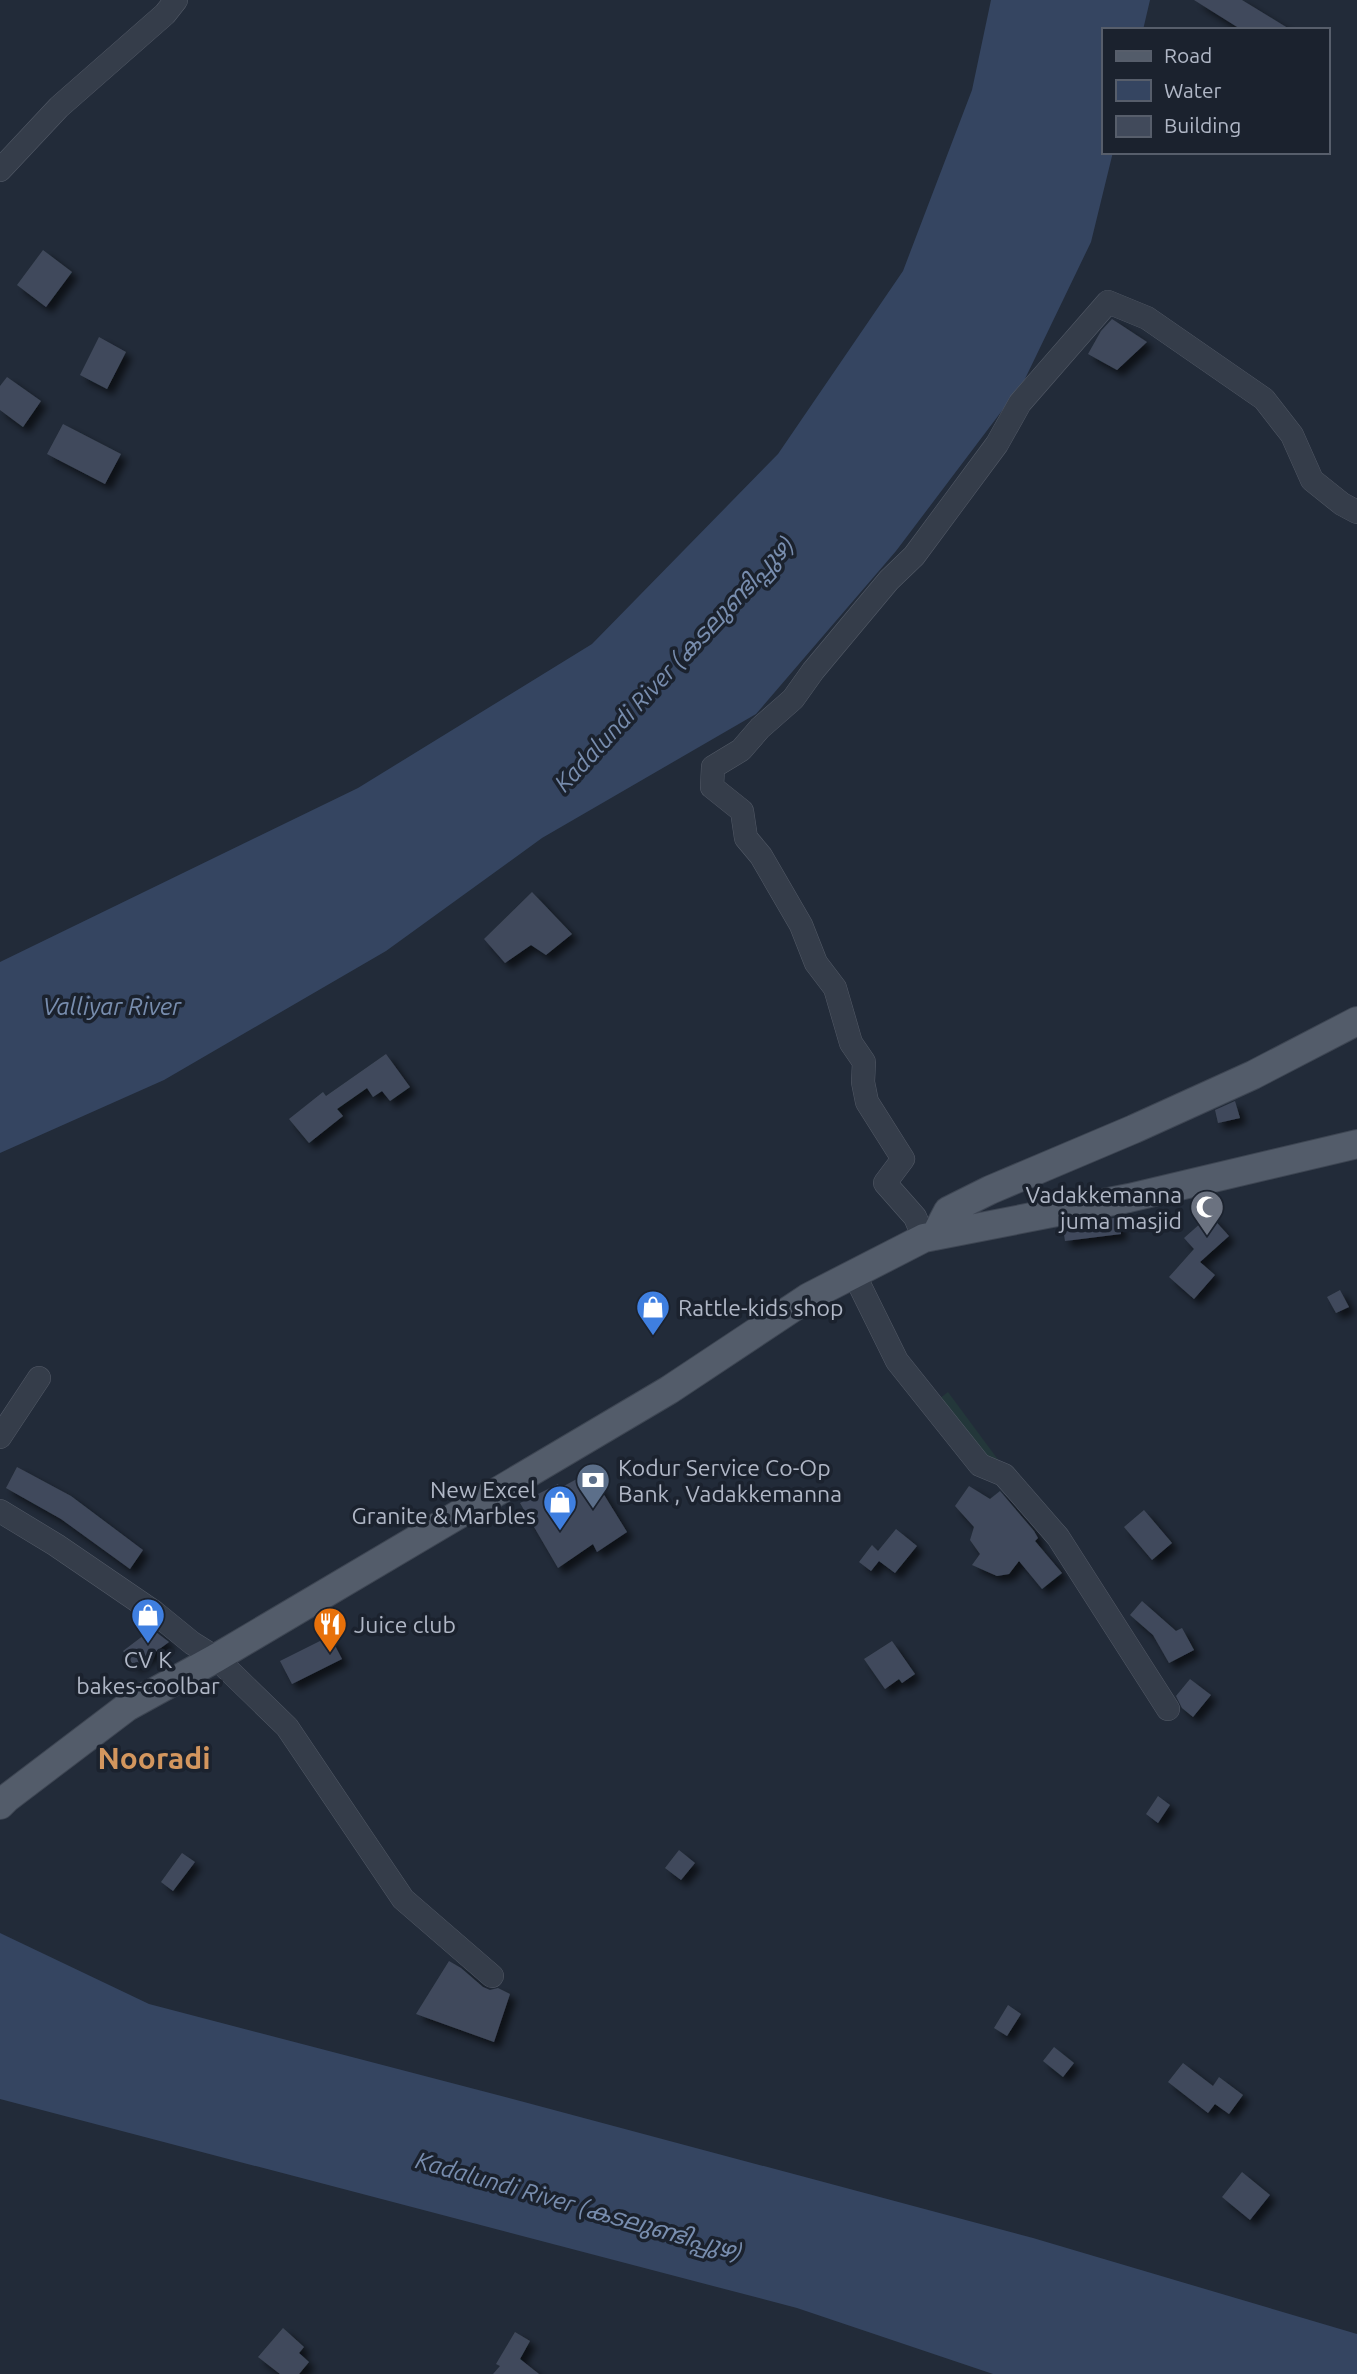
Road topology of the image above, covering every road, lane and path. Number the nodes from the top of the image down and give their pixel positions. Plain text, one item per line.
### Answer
1 (176, 0) edge
2 (0, 170) edge
3 (1357, 512) edge
4 (1357, 1021) edge
5 (1357, 1144) edge
6 (930, 1237) junction
7 (854, 1274) junction
8 (39, 1378) dead end
9 (0, 1437) edge
10 (0, 1511) edge
11 (216, 1658) junction
12 (1168, 1709) dead end
13 (0, 1805) edge
14 (492, 1976) dead end

1 - 2 street
3 - 6 street
4 - 6 main road
5 - 6 main road
6 - 7 main road
7 - 11 main road
7 - 12 street
8 - 9 street
10 - 11 street
11 - 13 main road
11 - 14 street

